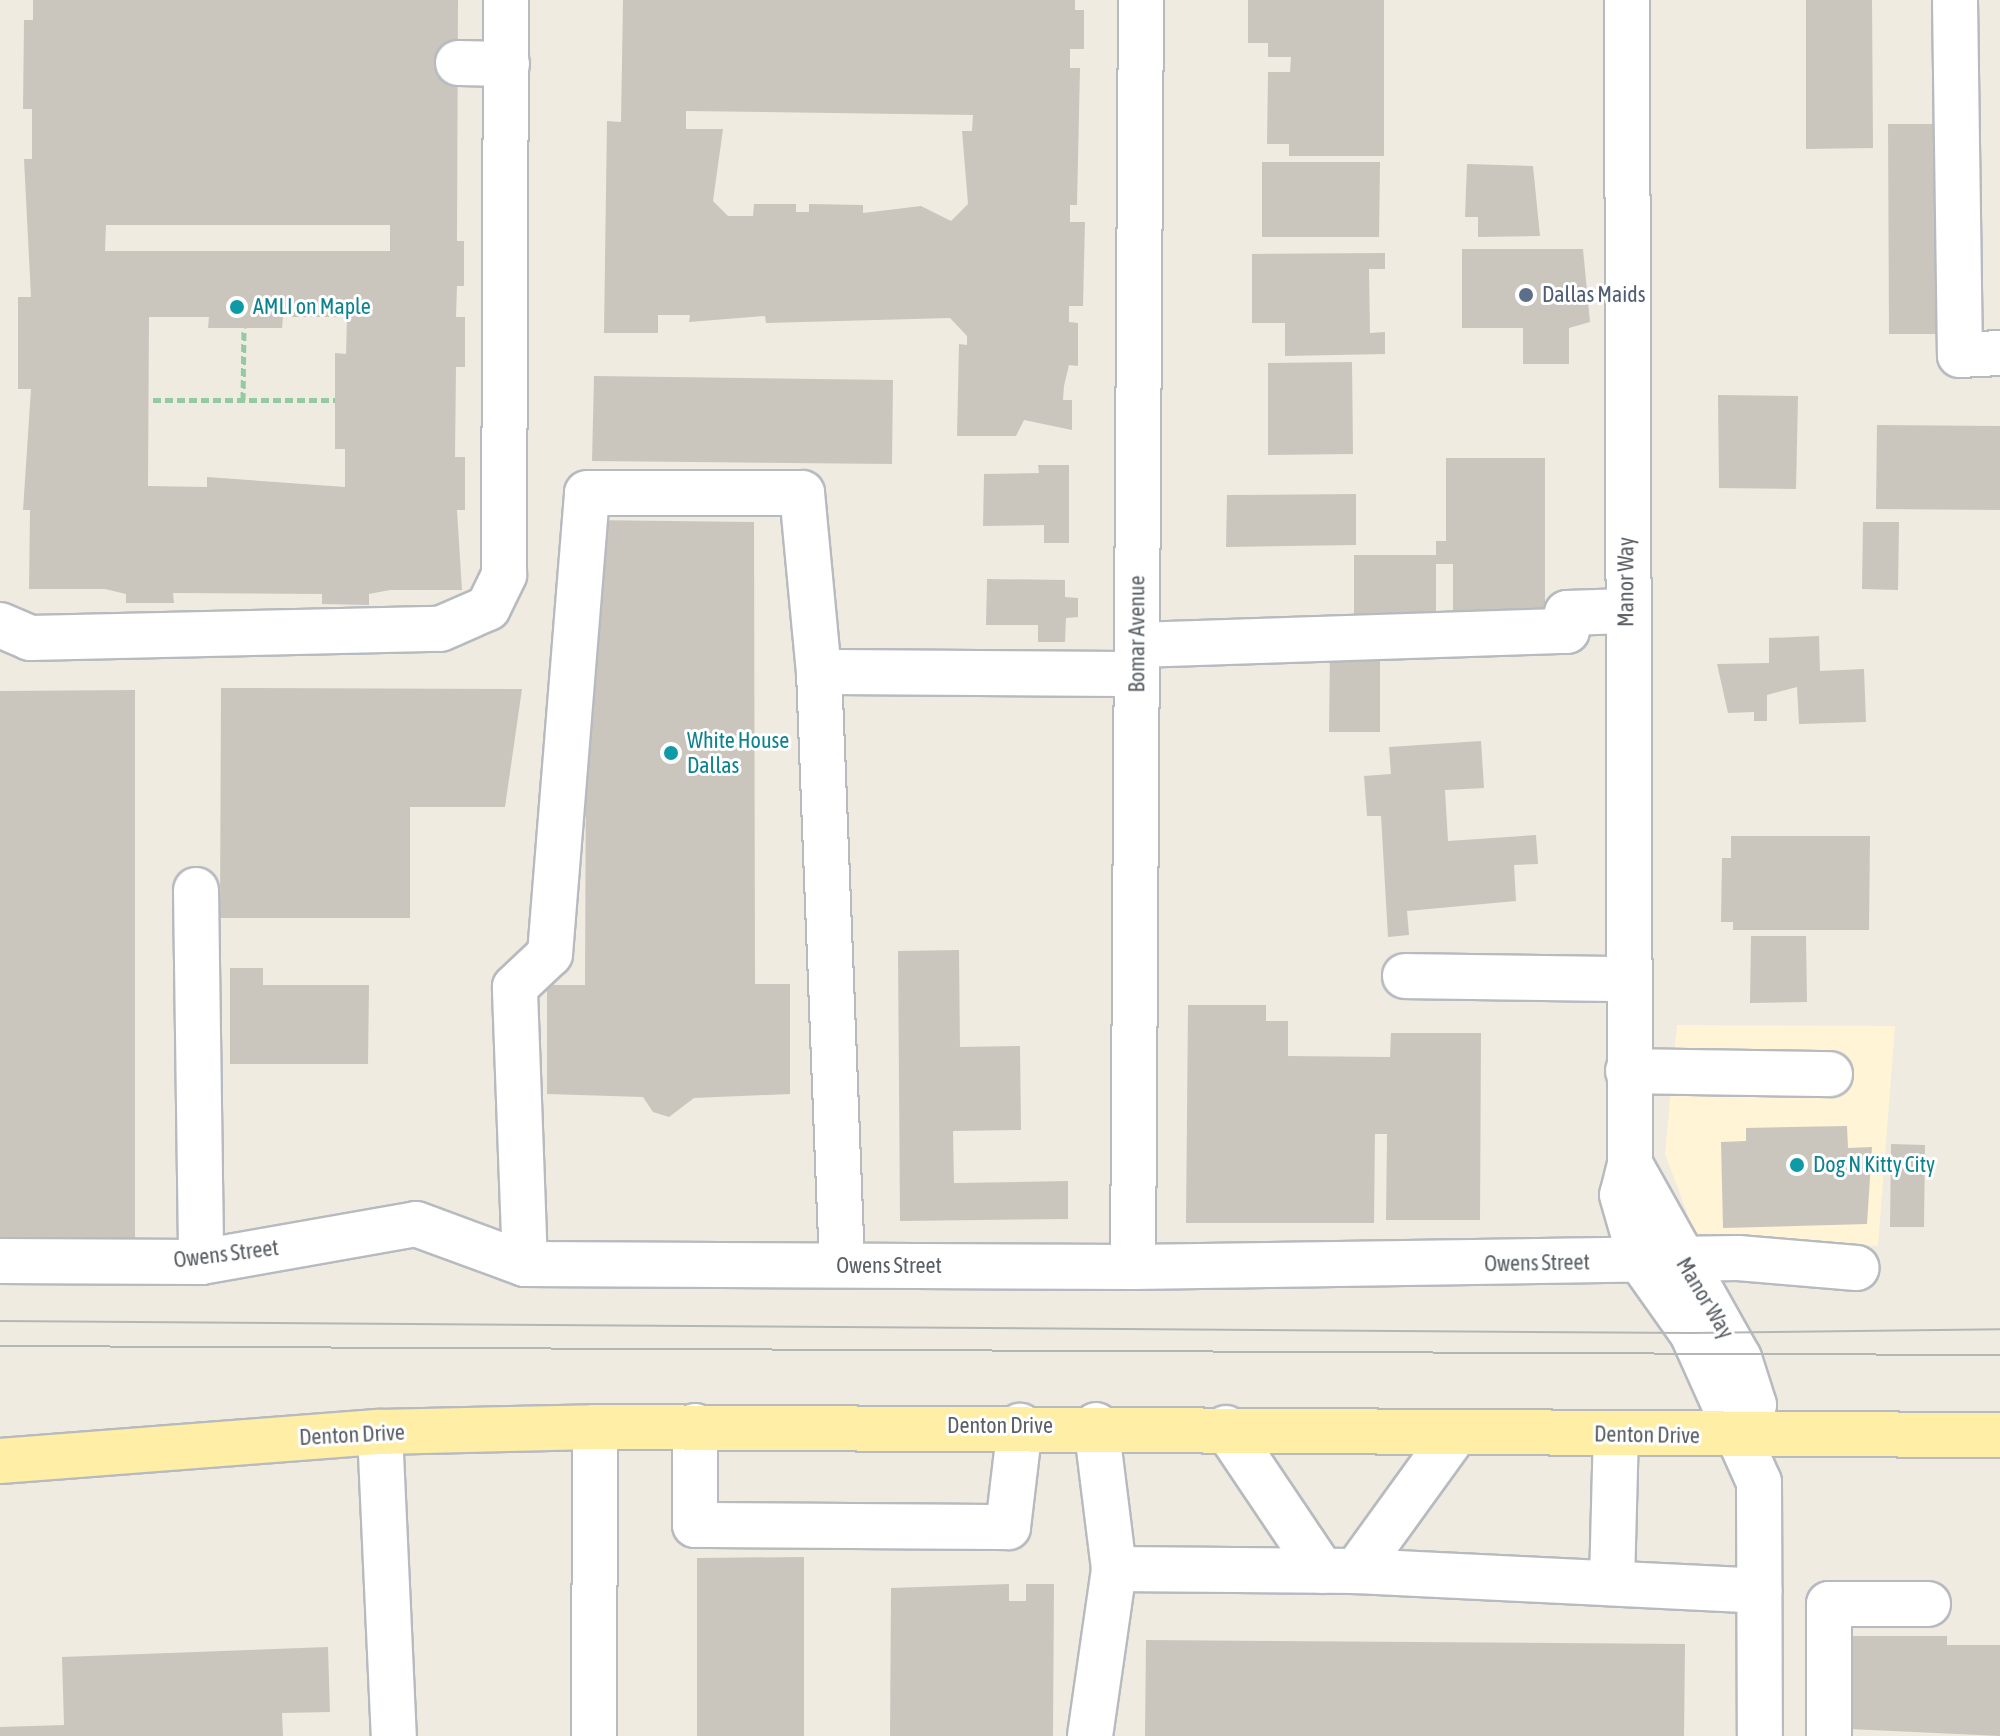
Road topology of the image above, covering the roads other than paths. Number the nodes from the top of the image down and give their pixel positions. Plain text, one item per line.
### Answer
1 (506, 0) edge
2 (1141, 0) edge
3 (1627, 0) edge
4 (1955, 0) edge
5 (458, 63) dead end
6 (507, 64) junction
7 (2000, 353) edge
8 (1626, 611) junction
9 (0, 625) edge
10 (1137, 660) junction
11 (819, 672) junction
12 (196, 890) dead end
13 (1405, 976) dead end
14 (1627, 979) junction
15 (1628, 1071) junction
16 (1830, 1074) dead end
17 (1661, 1260) junction
18 (0, 1261) edge
19 (201, 1262) junction
20 (525, 1264) junction
21 (1787, 1264) junction
22 (842, 1265) junction
23 (1133, 1267) junction
24 (1857, 1268) dead end
25 (1723, 1324) junction
26 (1096, 1425) junction
27 (695, 1426) junction
28 (1020, 1426) junction
29 (595, 1427) junction
30 (1226, 1428) junction
31 (380, 1432) junction
32 (1456, 1433) junction
33 (1616, 1434) junction
34 (2000, 1435) edge
35 (1742, 1438) junction
36 (0, 1461) edge
37 (1114, 1569) junction
38 (1339, 1571) junction
39 (1612, 1583) junction
40 (1760, 1597) junction
41 (1829, 1604) junction
42 (1928, 1604) dead end
43 (1760, 1728) edge
44 (1829, 1728) edge
45 (394, 1736) edge
46 (594, 1736) edge
47 (1090, 1736) edge

1 - 6 street
2 - 10 street, Bomar Avenue
3 - 8 street, Manor Way
4 - 7 street
5 - 6 street
6 - 9 street
8 - 10 street
8 - 14 street, Manor Way
10 - 11 street
10 - 23 street, Bomar Avenue
11 - 20 street
11 - 22 street
12 - 19 street
13 - 14 street
14 - 15 street, Manor Way
15 - 16 street
15 - 17 street, Manor Way
17 - 21 street, Owens Street
17 - 23 street, Owens Street
17 - 25 street, Manor Way
17 - 35 street, Manor Way
18 - 19 street, Owens Street
19 - 20 street, Owens Street
20 - 22 street, Owens Street
21 - 24 street, Owens Street
21 - 25 street
22 - 23 street, Owens Street
25 - 35 street, Manor Way
26 - 28 main road, Denton Drive
26 - 30 main road, Denton Drive
26 - 37 street
27 - 28 main road, Denton Drive
27 - 28 street
27 - 29 main road, Denton Drive
29 - 31 main road, Denton Drive
29 - 46 street
30 - 32 main road, Denton Drive
30 - 38 street
31 - 36 main road, Denton Drive
31 - 45 street
32 - 33 main road, Denton Drive
32 - 38 street
33 - 35 main road, Denton Drive
33 - 39 street
34 - 35 main road, Denton Drive
35 - 40 street, Manor Way
37 - 38 street
37 - 47 street
38 - 39 street
39 - 40 street
40 - 41 street
40 - 43 street, Manor Way
41 - 42 street
41 - 44 street
43 - 44 street

